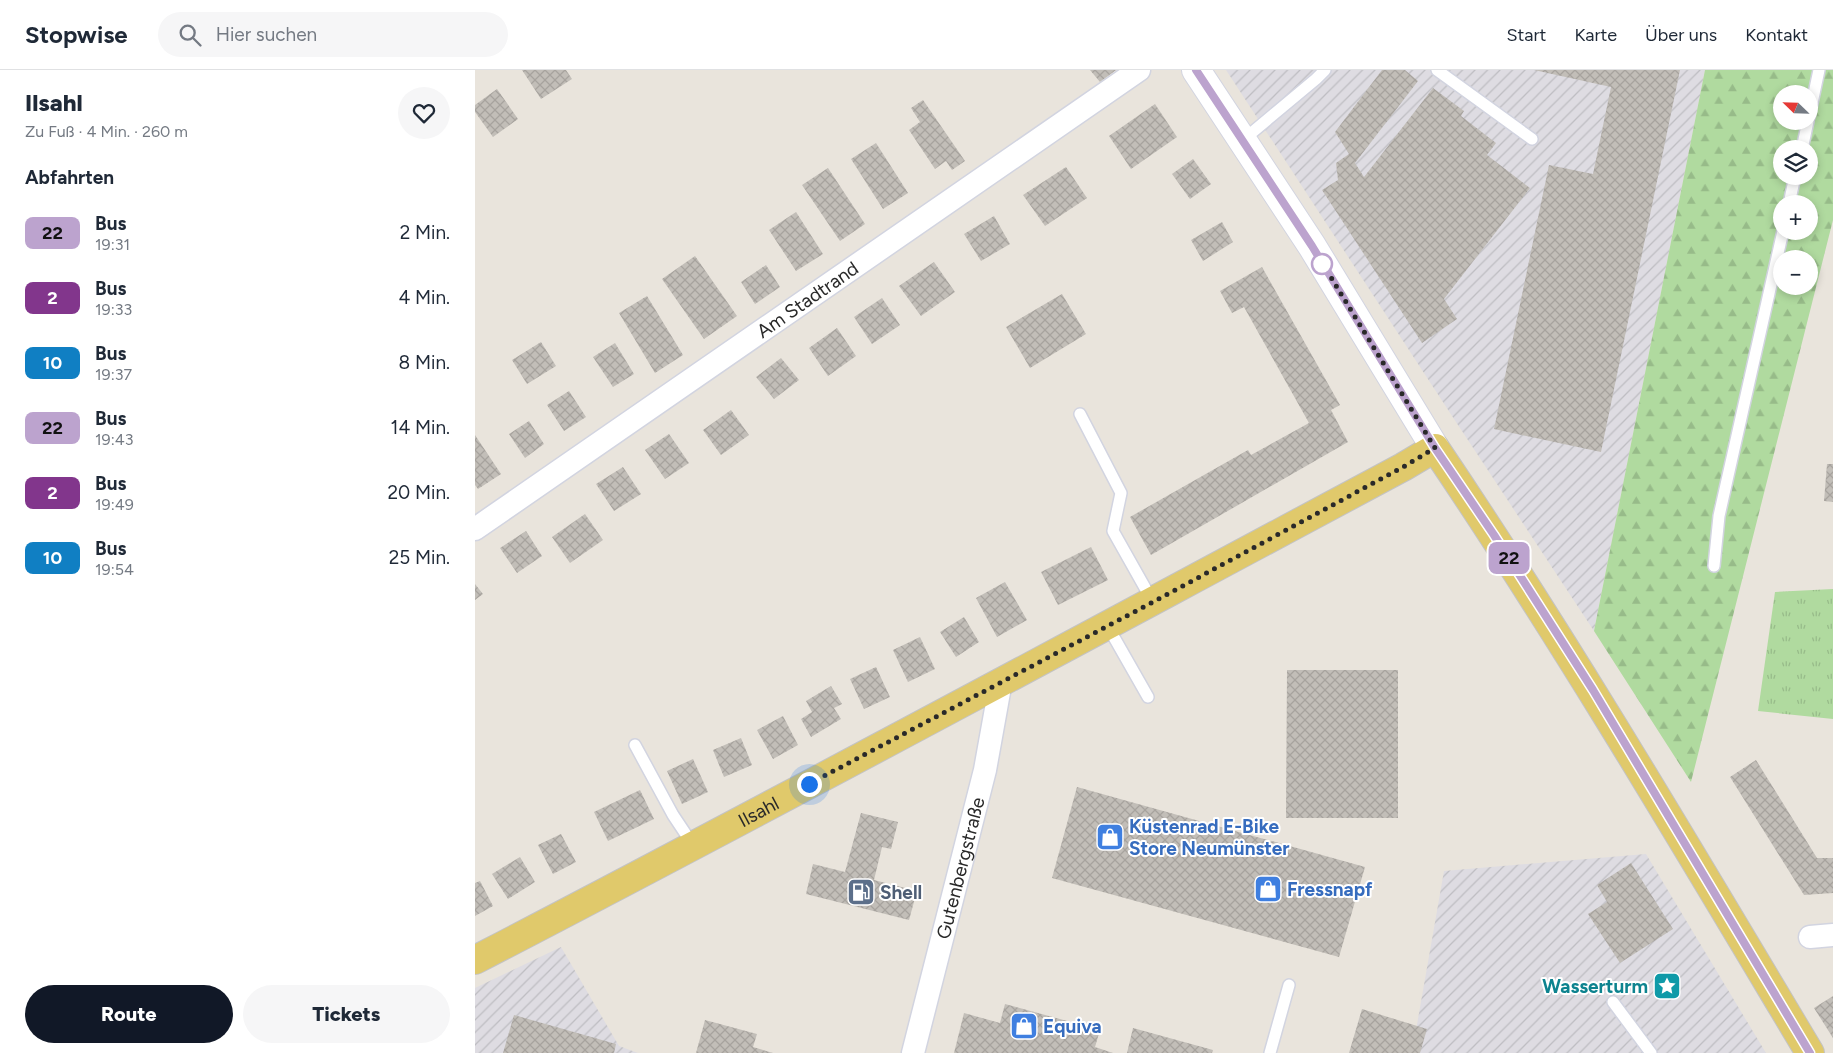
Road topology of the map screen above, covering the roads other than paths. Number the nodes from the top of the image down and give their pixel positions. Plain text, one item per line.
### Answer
1 (1139, 70) edge
2 (1196, 70) edge
3 (1325, 70) edge
4 (1437, 70) edge
5 (1819, 70) edge
6 (1816, 85) edge
7 (1532, 138) dead end
8 (1243, 140) junction
9 (1781, 240) edge
10 (1080, 414) dead end
11 (1435, 448) junction
12 (475, 529) edge
13 (1714, 566) dead end
14 (1153, 602) junction
15 (1107, 625) junction
16 (1001, 681) junction
17 (1148, 696) dead end
18 (635, 745) dead end
19 (693, 845) junction
20 (1833, 935) edge
21 (1810, 937) dead end
22 (475, 960) edge
23 (1289, 985) dead end
24 (1613, 1002) dead end
25 (913, 1053) edge
26 (1270, 1053) edge
27 (1651, 1053) edge
28 (1810, 1053) edge

1 - 12 street, Am Stadtrand
2 - 8 main road
3 - 8 lane
4 - 7 lane
5 - 6 lane
8 - 11 main road
9 - 13 lane
10 - 14 lane
11 - 14 main road, Ilsahl
11 - 28 main road
14 - 15 main road, Ilsahl
15 - 16 main road, Ilsahl
15 - 17 lane
16 - 19 main road, Ilsahl
16 - 25 street, Gutenbergstraße
18 - 19 lane
19 - 22 main road, Ilsahl
20 - 21 street
23 - 26 lane
24 - 27 lane

